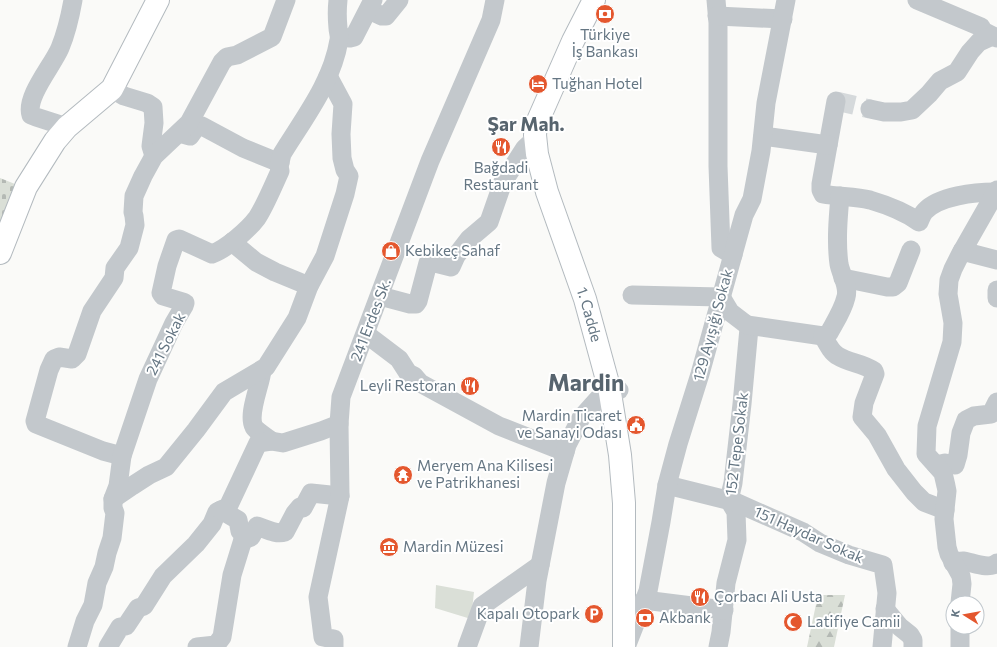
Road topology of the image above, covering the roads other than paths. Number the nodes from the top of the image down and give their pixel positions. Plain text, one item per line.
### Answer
1 (73, 0) edge
2 (158, 0) edge
3 (286, 0) edge
4 (338, 0) edge
5 (399, 0) edge
6 (495, 0) edge
7 (594, 0) edge
8 (786, 0) edge
9 (917, 0) edge
10 (371, 5) edge
11 (717, 8) edge
12 (783, 19) junction
13 (340, 37) junction
14 (995, 37) edge
15 (328, 76) junction
16 (112, 89) junction
17 (836, 101) dead end
18 (870, 109) tunnel mouth
19 (67, 127) junction
20 (180, 133) junction
21 (763, 136) junction
22 (535, 140) junction
23 (828, 145) junction
24 (154, 156) junction
25 (280, 163) junction
26 (996, 192) edge
27 (840, 196) junction
28 (232, 242) junction
29 (910, 250) dead end
30 (962, 250) junction
31 (0, 253) edge
32 (733, 255) junction
33 (997, 260) edge
34 (843, 278) junction
35 (308, 286) junction
36 (997, 290) edge
37 (632, 295) dead end
38 (380, 296) junction
39 (721, 297) junction
40 (997, 298) edge
41 (748, 325) junction
42 (366, 334) junction
43 (823, 336) junction
44 (262, 370) junction
45 (614, 391) junction
46 (997, 402) edge
47 (339, 424) junction
48 (271, 441) junction
49 (565, 452) junction
50 (122, 456) junction
51 (936, 465) junction
52 (667, 485) junction
53 (340, 496) junction
54 (113, 499) junction
55 (729, 500) junction
56 (221, 510) junction
57 (945, 510) junction
58 (243, 540) junction
59 (953, 563) junction
60 (997, 563) edge
61 (540, 565) junction
62 (961, 595) edge
63 (644, 600) junction
64 (885, 608) junction
65 (724, 610) junction
66 (960, 635) edge
67 (217, 646) edge
68 (77, 647) edge
69 (108, 647) edge
70 (197, 647) edge
71 (334, 647) edge
72 (467, 647) edge
73 (529, 647) edge
74 (625, 647) edge
75 (718, 647) edge
76 (882, 647) edge
77 (913, 647) edge
78 (960, 647) edge

1 - 19 street
2 - 16 main road
3 - 20 street
4 - 13 street, 241 Sokak
5 - 10 street
6 - 38 street, 241 Erdes Sk.
7 - 22 main road, 1. Cadde
8 - 12 street, 129 Ayışığı Sokak
9 - 14 street
10 - 13 street
11 - 12 street
11 - 32 street
12 - 21 street, 129 Ayışığı Sokak
13 - 15 street, 241 Sokak
14 - 18 street
15 - 25 street, 241 Sokak
15 - 35 street
16 - 19 main road
16 - 24 street
17 - 23 street
19 - 31 main road
20 - 24 street
20 - 25 street
21 - 23 street
21 - 32 street, 129 Ayışığı Sokak
22 - 38 street
22 - 45 main road, 1. Cadde
23 - 27 street
24 - 50 street
25 - 28 street, 241 Sokak
26 - 27 street
26 - 30 street
27 - 34 street
28 - 35 street
28 - 50 street, 241 Sokak
29 - 34 street
30 - 33 street
30 - 51 street
32 - 39 street, 129 Ayışığı Sokak
34 - 43 street
35 - 44 street
36 - 40 street
37 - 39 street
38 - 42 street, 241 Erdes Sk.
39 - 41 street
39 - 52 street, 129 Ayışığı Sokak
41 - 43 street
41 - 55 street, 152 Tepe Sokak
42 - 47 street, 241 Erdes Sk.
42 - 49 street
43 - 57 street
44 - 48 street
44 - 54 street
45 - 49 street
45 - 74 main road, 1. Cadde
46 - 51 street
47 - 48 street
47 - 53 street, 241 Erdes Sk.
48 - 56 street
49 - 61 street
50 - 54 street, 241 Sokak
51 - 57 street
52 - 55 street, 151 Haydar Sokak
52 - 63 street, 129 Ayışığı Sokak
53 - 58 street
53 - 71 street, 241 Erdes Sk.
54 - 68 street, 241 Sokak
55 - 64 street, 151 Haydar Sokak
55 - 65 street, 152 Tepe Sokak
56 - 58 street
56 - 69 street
57 - 59 street
58 - 67 street
59 - 60 street
59 - 62 street
61 - 72 street
61 - 73 street
63 - 65 street
63 - 74 street, 129 Ayışığı Sokak
64 - 76 street
64 - 77 street
65 - 75 street, 152 Tepe Sokak
66 - 78 street
67 - 70 street

